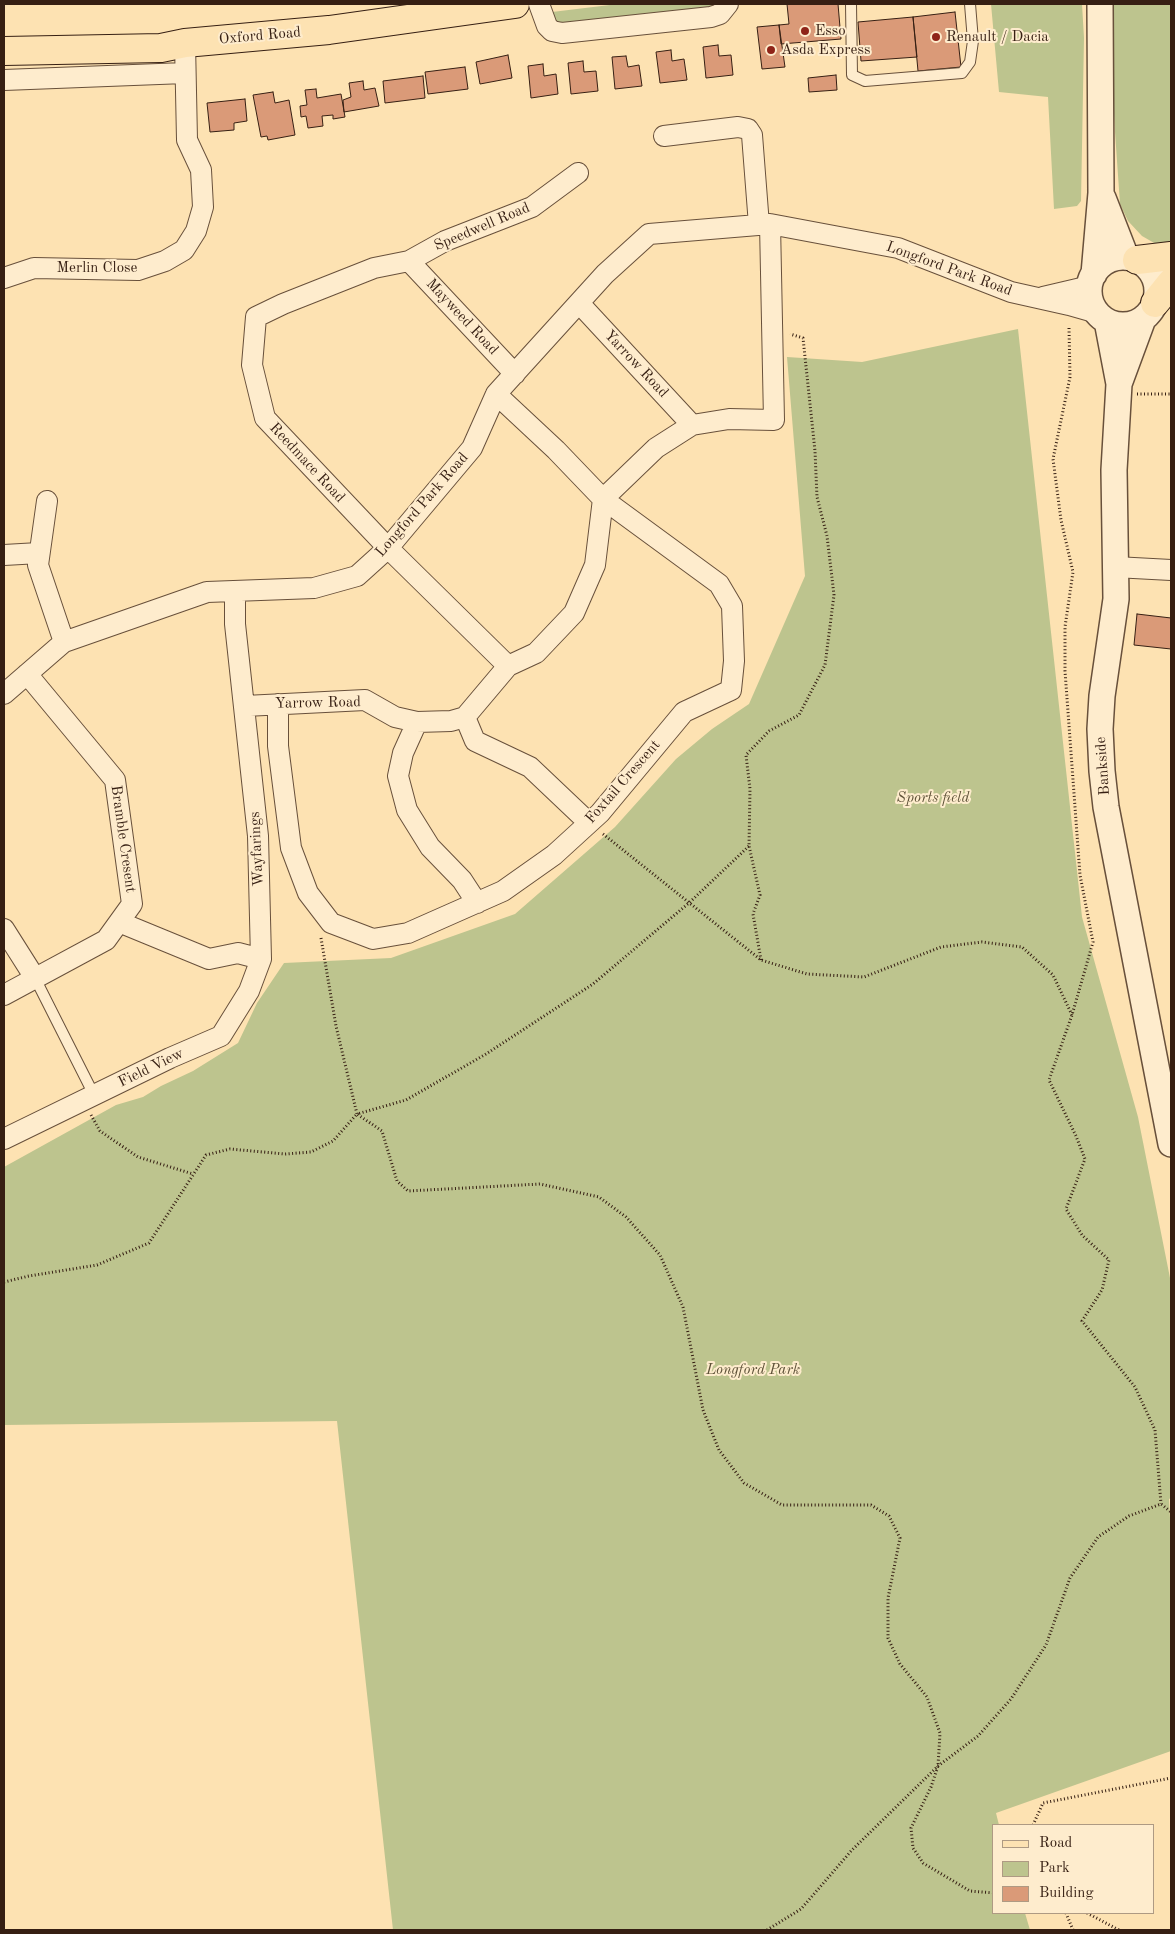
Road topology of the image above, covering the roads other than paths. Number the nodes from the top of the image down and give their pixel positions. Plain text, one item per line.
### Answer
1 (515, 4) edge
2 (539, 4) edge
3 (728, 4) edge
4 (851, 4) edge
5 (970, 4) edge
6 (1100, 4) edge
7 (185, 43) junction
8 (4, 51) edge
9 (185, 73) junction
10 (4, 80) edge
11 (664, 136) dead end
12 (578, 172) dead end
13 (1101, 193) junction
14 (765, 225) junction
15 (1171, 256) edge
16 (1132, 259) junction
17 (409, 261) junction
18 (4, 278) edge
19 (1092, 280) junction
20 (1038, 298) junction
21 (1156, 302) edge
22 (578, 303) junction
23 (1102, 317) junction
24 (515, 374) junction
25 (1118, 389) junction
26 (496, 394) junction
27 (692, 425) junction
28 (603, 499) junction
29 (46, 501) dead end
30 (388, 548) junction
31 (39, 553) junction
32 (4, 555) edge
33 (1116, 567) junction
34 (1171, 570) edge
35 (234, 591) junction
36 (64, 642) junction
37 (508, 666) junction
38 (27, 674) junction
39 (4, 694) edge
40 (278, 704) junction
41 (245, 706) junction
42 (465, 716) junction
43 (417, 722) junction
44 (588, 822) junction
45 (477, 903) junction
46 (119, 922) junction
47 (4, 929) edge
48 (260, 959) junction
49 (35, 978) junction
50 (4, 995) edge
51 (89, 1098) junction
52 (4, 1140) edge
53 (1171, 1144) edge

1 - 7 main road, Oxford Road
2 - 3 street
4 - 5 lane
6 - 13 street
7 - 8 main road, Oxford Road
7 - 9 street, Merlin Close
9 - 10 street
9 - 18 street, Merlin Close
11 - 14 street
12 - 17 street, Speedwell Road
13 - 16 street
13 - 19 street
14 - 20 street, Longford Park Road
14 - 22 street, Longford Park Road
14 - 27 street
15 - 16 main road
16 - 19 street
16 - 21 street
17 - 24 street, Mayweed Road
17 - 30 street, Reedmace Road
19 - 20 street, Longford Park Road
19 - 23 street
20 - 23 street, Longford Park Road
21 - 23 street
21 - 25 street, Bankside
22 - 24 street, Longford Park Road
22 - 27 street, Yarrow Road
23 - 25 street, Bankside
24 - 26 street, Longford Park Road
25 - 33 street, Bankside
26 - 28 street
26 - 30 street, Longford Park Road
27 - 28 street
28 - 37 street
28 - 44 street, Foxtail Crescent
29 - 31 street
30 - 35 street, Longford Park Road
30 - 37 street
31 - 32 street
31 - 36 street
33 - 34 street
33 - 53 street, Bankside
35 - 36 street, Longford Park Road
35 - 41 street, Wayfarings
36 - 38 street, Longford Park Road
37 - 42 street
38 - 39 street, Longford Park Road
38 - 46 street, Bramble Cresent
40 - 41 street, Yarrow Road
40 - 43 street, Yarrow Road
40 - 45 street, Foxtail Crescent
41 - 48 street, Wayfarings
42 - 43 street, Yarrow Road
42 - 44 street
43 - 45 street
44 - 45 street, Foxtail Crescent
46 - 48 street
46 - 49 street, Bramble Cresent
47 - 49 street
48 - 51 street, Field View
49 - 50 street, Bramble Cresent
49 - 51 lane
51 - 52 street, Field View

